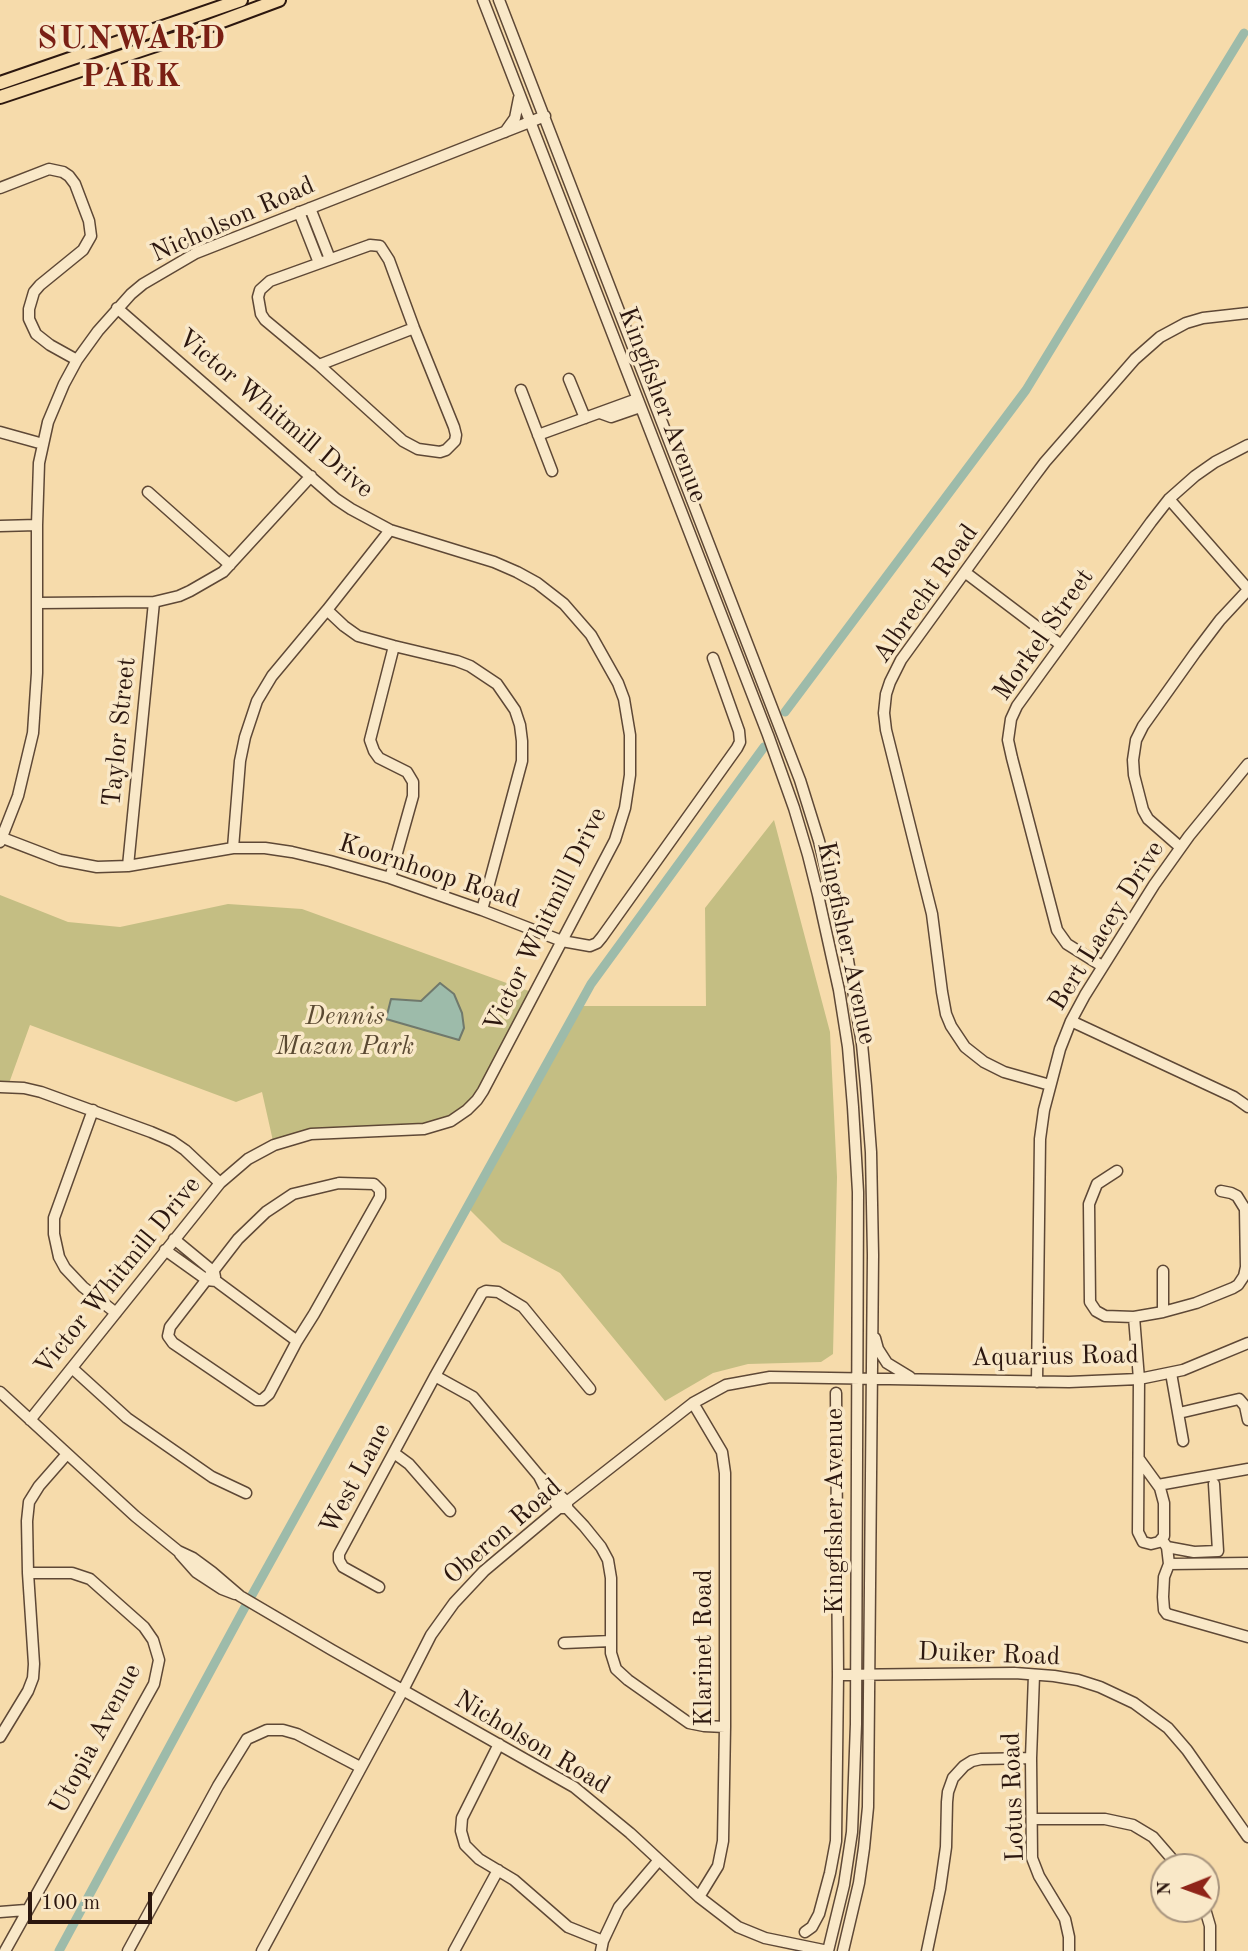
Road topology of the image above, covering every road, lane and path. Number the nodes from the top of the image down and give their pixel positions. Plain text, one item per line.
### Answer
1 (241, 0) edge
2 (279, 0) edge
3 (483, 0) edge
4 (499, 0) edge
5 (0, 83) edge
6 (520, 95) junction
7 (0, 97) edge
8 (545, 116) junction
9 (531, 122) junction
10 (505, 132) junction
11 (0, 188) edge
12 (310, 208) junction
13 (299, 212) junction
14 (330, 258) junction
15 (319, 263) junction
16 (117, 308) junction
17 (1248, 313) edge
18 (414, 328) junction
19 (77, 360) junction
20 (319, 365) junction
21 (569, 379) dead end
22 (521, 390) dead end
23 (639, 403) junction
24 (585, 418) junction
25 (0, 432) edge
26 (538, 436) junction
27 (43, 444) junction
28 (1248, 444) edge
29 (552, 471) dead end
30 (311, 477) junction
31 (148, 492) dead end
32 (1169, 499) junction
33 (37, 525) junction
34 (0, 526) edge
35 (390, 530) junction
36 (230, 565) junction
37 (966, 573) junction
38 (1248, 589) edge
39 (154, 601) junction
40 (38, 603) junction
41 (327, 610) junction
42 (1061, 645) junction
43 (394, 646) junction
44 (713, 658) dead end
45 (1248, 764) edge
46 (1240, 773) junction
47 (1248, 782) edge
48 (1, 839) edge
49 (1180, 847) junction
50 (233, 848) junction
51 (128, 866) junction
52 (390, 878) junction
53 (482, 910) junction
54 (562, 940) junction
55 (1102, 966) junction
56 (1071, 1021) junction
57 (1049, 1085) junction
58 (0, 1087) edge
59 (1248, 1107) edge
60 (93, 1110) junction
61 (1116, 1171) dead end
62 (220, 1183) junction
63 (1221, 1191) dead end
64 (1247, 1237) edge
65 (174, 1239) junction
66 (165, 1250) junction
67 (1163, 1270) dead end
68 (212, 1278) junction
69 (1163, 1312) junction
70 (116, 1313) junction
71 (1134, 1317) junction
72 (872, 1331) junction
73 (297, 1341) junction
74 (1248, 1343) edge
75 (72, 1368) junction
76 (1171, 1373) junction
77 (435, 1376) junction
78 (857, 1378) junction
79 (872, 1378) junction
80 (913, 1378) junction
81 (1139, 1379) junction
82 (1037, 1381) junction
83 (590, 1389) dead end
84 (0, 1392) edge
85 (836, 1393) dead end
86 (693, 1403) junction
87 (1179, 1413) junction
88 (30, 1420) junction
89 (1248, 1420) edge
90 (1183, 1441) dead end
91 (394, 1453) junction
92 (67, 1454) junction
93 (1139, 1459) junction
94 (1248, 1469) edge
95 (1214, 1484) dead end
96 (1158, 1485) junction
97 (246, 1493) dead end
98 (564, 1506) junction
99 (450, 1511) dead end
100 (1165, 1544) junction
101 (1248, 1563) edge
102 (1168, 1564) junction
103 (28, 1573) junction
104 (379, 1587) dead end
105 (1248, 1637) edge
106 (611, 1641) junction
107 (564, 1643) dead end
108 (870, 1674) junction
109 (838, 1675) junction
110 (855, 1675) junction
111 (1034, 1675) junction
112 (403, 1690) junction
113 (725, 1727) junction
114 (0, 1737) edge
115 (499, 1744) junction
116 (1031, 1758) junction
117 (360, 1767) junction
118 (1032, 1819) junction
119 (1248, 1837) edge
120 (1167, 1853) edge
121 (659, 1860) junction
122 (498, 1870) junction
123 (699, 1897) junction
124 (26, 1910) junction
125 (0, 1912) edge
126 (1209, 1923) edge
127 (805, 1932) dead end
128 (602, 1946) edge
129 (813, 1950) edge
130 (5, 1951) edge
131 (128, 1951) edge
132 (262, 1951) edge
133 (454, 1951) edge
134 (828, 1951) edge
135 (843, 1951) edge
136 (927, 1951) edge
137 (1069, 1951) edge
138 (1210, 1951) edge

1 - 5 main road
2 - 7 main road
3 - 6 street, Kingfisher Avenue
4 - 8 street, Kingfisher Avenue
6 - 9 street, Kingfisher Avenue
6 - 10 street
8 - 9 street, Nicholson Road
8 - 72 street, Kingfisher Avenue
9 - 10 street, Nicholson Road
9 - 23 street, Kingfisher Avenue
10 - 12 street, Nicholson Road
11 - 19 street
12 - 13 street, Nicholson Road
12 - 14 street
13 - 15 street
13 - 16 street, Nicholson Road
14 - 15 street
14 - 18 street
15 - 20 street
16 - 19 street, Nicholson Road
16 - 30 street, Victor Whitmill Drive
17 - 37 street, Albrecht Road
18 - 20 street
18 - 20 street
19 - 27 street, Nicholson Road
21 - 24 street
22 - 26 street
23 - 24 street
23 - 78 street, Kingfisher Avenue
24 - 26 street
25 - 27 street
26 - 29 street
27 - 33 street, Nicholson Road
28 - 32 street, Morkel Street
30 - 35 street, Victor Whitmill Drive
30 - 36 street
31 - 36 street
32 - 38 street
32 - 42 street, Morkel Street
33 - 34 street
33 - 40 street, Nicholson Road
35 - 41 street
35 - 54 street, Victor Whitmill Drive
36 - 39 street
37 - 42 street
37 - 57 street, Albrecht Road
38 - 49 street
39 - 40 street
39 - 51 street, Taylor Street
40 - 48 street, Nicholson Road
41 - 43 street
41 - 50 street
42 - 55 street, Morkel Street
43 - 52 street
43 - 53 street
44 - 54 street, Koornhoop Road
45 - 46 street, Bert Lacey Drive
46 - 47 street
46 - 49 street, Bert Lacey Drive
48 - 51 street, Koornhoop Road
49 - 55 street, Bert Lacey Drive
50 - 51 street, Koornhoop Road
50 - 52 street, Koornhoop Road
52 - 53 street, Koornhoop Road
53 - 54 street, Koornhoop Road
54 - 62 street, Victor Whitmill Drive
55 - 56 street, Bert Lacey Drive
56 - 57 street, Bert Lacey Drive
56 - 59 street
57 - 82 street, Bert Lacey Drive
58 - 60 street
60 - 62 street
60 - 70 street
61 - 71 street
62 - 65 street, Victor Whitmill Drive
63 - 64 street
64 - 69 street
65 - 66 street, Victor Whitmill Drive
65 - 68 street
66 - 68 street
66 - 70 street, Victor Whitmill Drive
67 - 69 street
68 - 73 street
68 - 73 street
68 - 73 street
69 - 71 street
70 - 75 street, Victor Whitmill Drive
71 - 81 street
72 - 79 street, Kingfisher Avenue
72 - 80 street
74 - 76 street, Aquarius Road
75 - 88 street, Victor Whitmill Drive
75 - 97 street
76 - 81 street, Aquarius Road
76 - 87 street
77 - 83 street, West Lane
77 - 91 street, West Lane
77 - 98 street
78 - 79 street, Aquarius Road
78 - 86 street, Oberon Road
78 - 110 street, Kingfisher Avenue
79 - 80 street, Aquarius Road
79 - 108 street, Kingfisher Avenue
80 - 82 street, Aquarius Road
81 - 82 street, Aquarius Road
81 - 93 street
84 - 88 street, Nicholson Road
85 - 109 street
86 - 98 street, Oberon Road
86 - 113 street, Klarinet Road
87 - 89 street
87 - 90 street
88 - 92 street, Nicholson Road
91 - 99 street
91 - 104 street, West Lane
92 - 103 street
92 - 112 street, Nicholson Road
93 - 96 street
93 - 100 street
94 - 96 street
95 - 100 street
96 - 100 street
98 - 106 street
98 - 112 street, Oberon Road
100 - 102 street
101 - 102 street
102 - 105 street
103 - 114 street
103 - 124 street, Utopia Avenue
106 - 107 street
106 - 113 street
108 - 110 street, Duiker Road
108 - 111 street, Duiker Road
108 - 135 street, Kingfisher Avenue
109 - 110 street, Duiker Road
109 - 127 street
110 - 134 street, Kingfisher Avenue
111 - 116 street, Lotus Road
111 - 119 street, Duiker Road
112 - 115 street, Nicholson Road
112 - 117 street, Oberon Road
113 - 123 street, Klarinet Road
115 - 121 street, Nicholson Road
115 - 122 street
116 - 118 street, Lotus Road
116 - 136 street
117 - 131 street
117 - 132 street, Oberon Road
118 - 120 street
118 - 137 street, Lotus Road
121 - 123 street, Nicholson Road
121 - 128 street
122 - 128 street
122 - 133 street
123 - 129 street, Nicholson Road
124 - 125 street
124 - 130 street, Utopia Avenue
126 - 138 street
129 - 134 street, Nicholson Road

